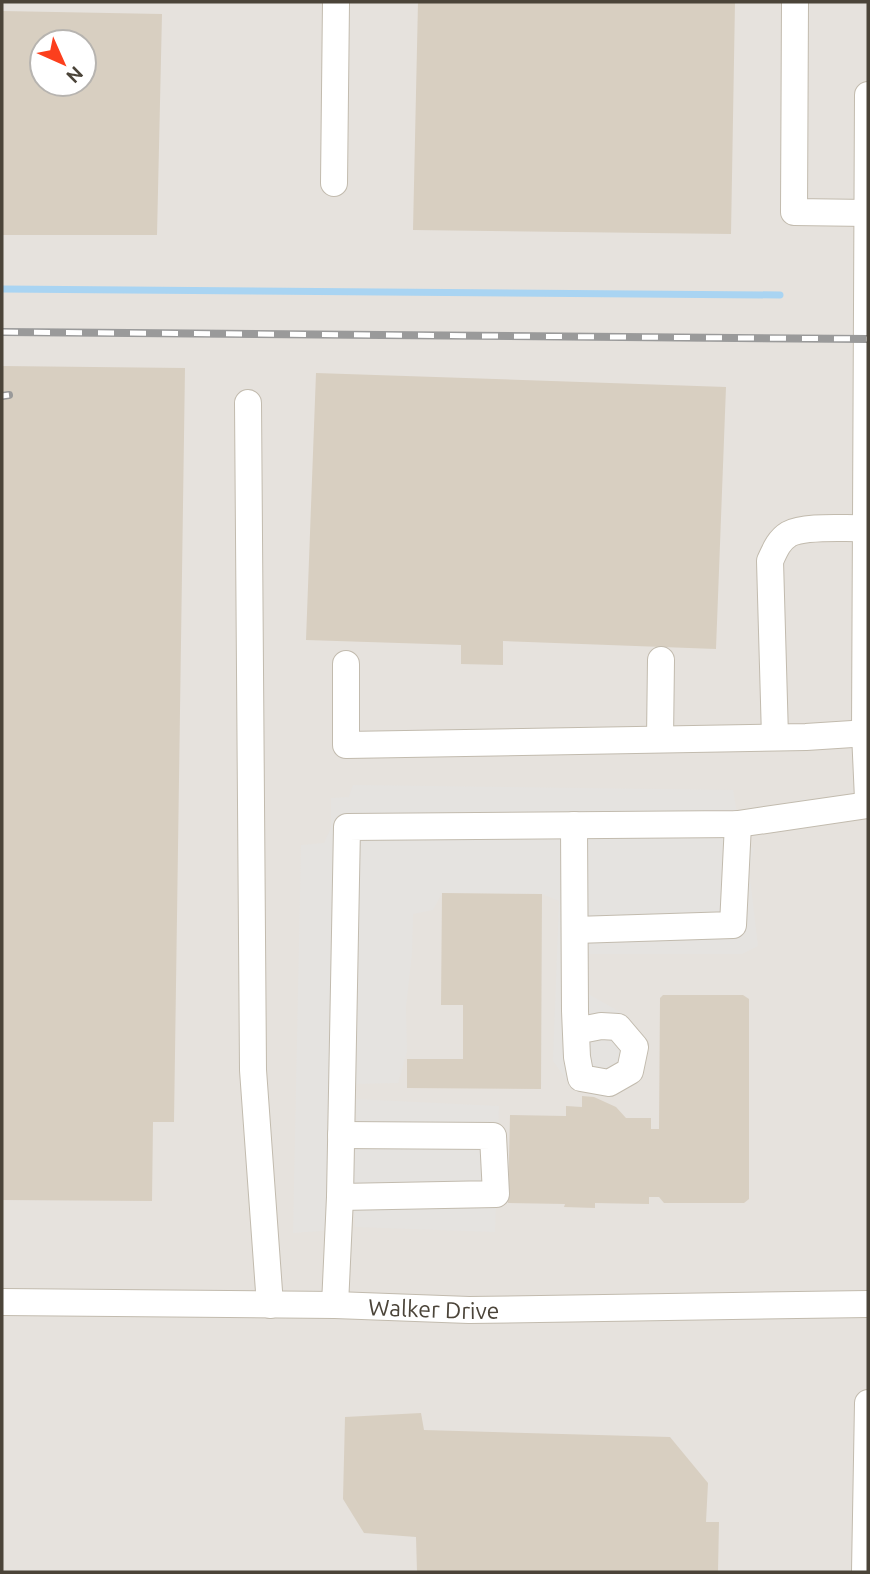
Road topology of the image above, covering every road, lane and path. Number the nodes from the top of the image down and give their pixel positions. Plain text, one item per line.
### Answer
1 (336, 2) edge
2 (794, 2) edge
3 (868, 95) edge
4 (334, 183) dead end
5 (868, 213) edge
6 (248, 403) dead end
7 (866, 528) junction
8 (662, 660) dead end
9 (346, 664) dead end
10 (867, 733) edge
11 (775, 737) junction
12 (660, 739) junction
13 (868, 799) edge
14 (868, 805) edge
15 (738, 824) junction
16 (574, 825) junction
17 (575, 930) junction
18 (576, 1031) dead end
19 (341, 1135) junction
20 (340, 1197) junction
21 (2, 1302) edge
22 (868, 1304) edge
23 (270, 1305) junction
24 (335, 1305) junction
25 (868, 1403) edge
26 (865, 1572) edge

1 - 4 street
2 - 5 street
3 - 5 street
5 - 7 street
6 - 23 street
7 - 10 street
7 - 11 street
8 - 12 street
9 - 12 street
10 - 11 street
10 - 13 street
11 - 12 street
14 - 15 street
15 - 16 street
15 - 17 street
16 - 17 street
16 - 19 street
17 - 18 street
19 - 20 street
19 - 20 street
20 - 24 street
21 - 23 street, Walker Drive
22 - 24 street, Walker Drive
23 - 24 street, Walker Drive
25 - 26 street

